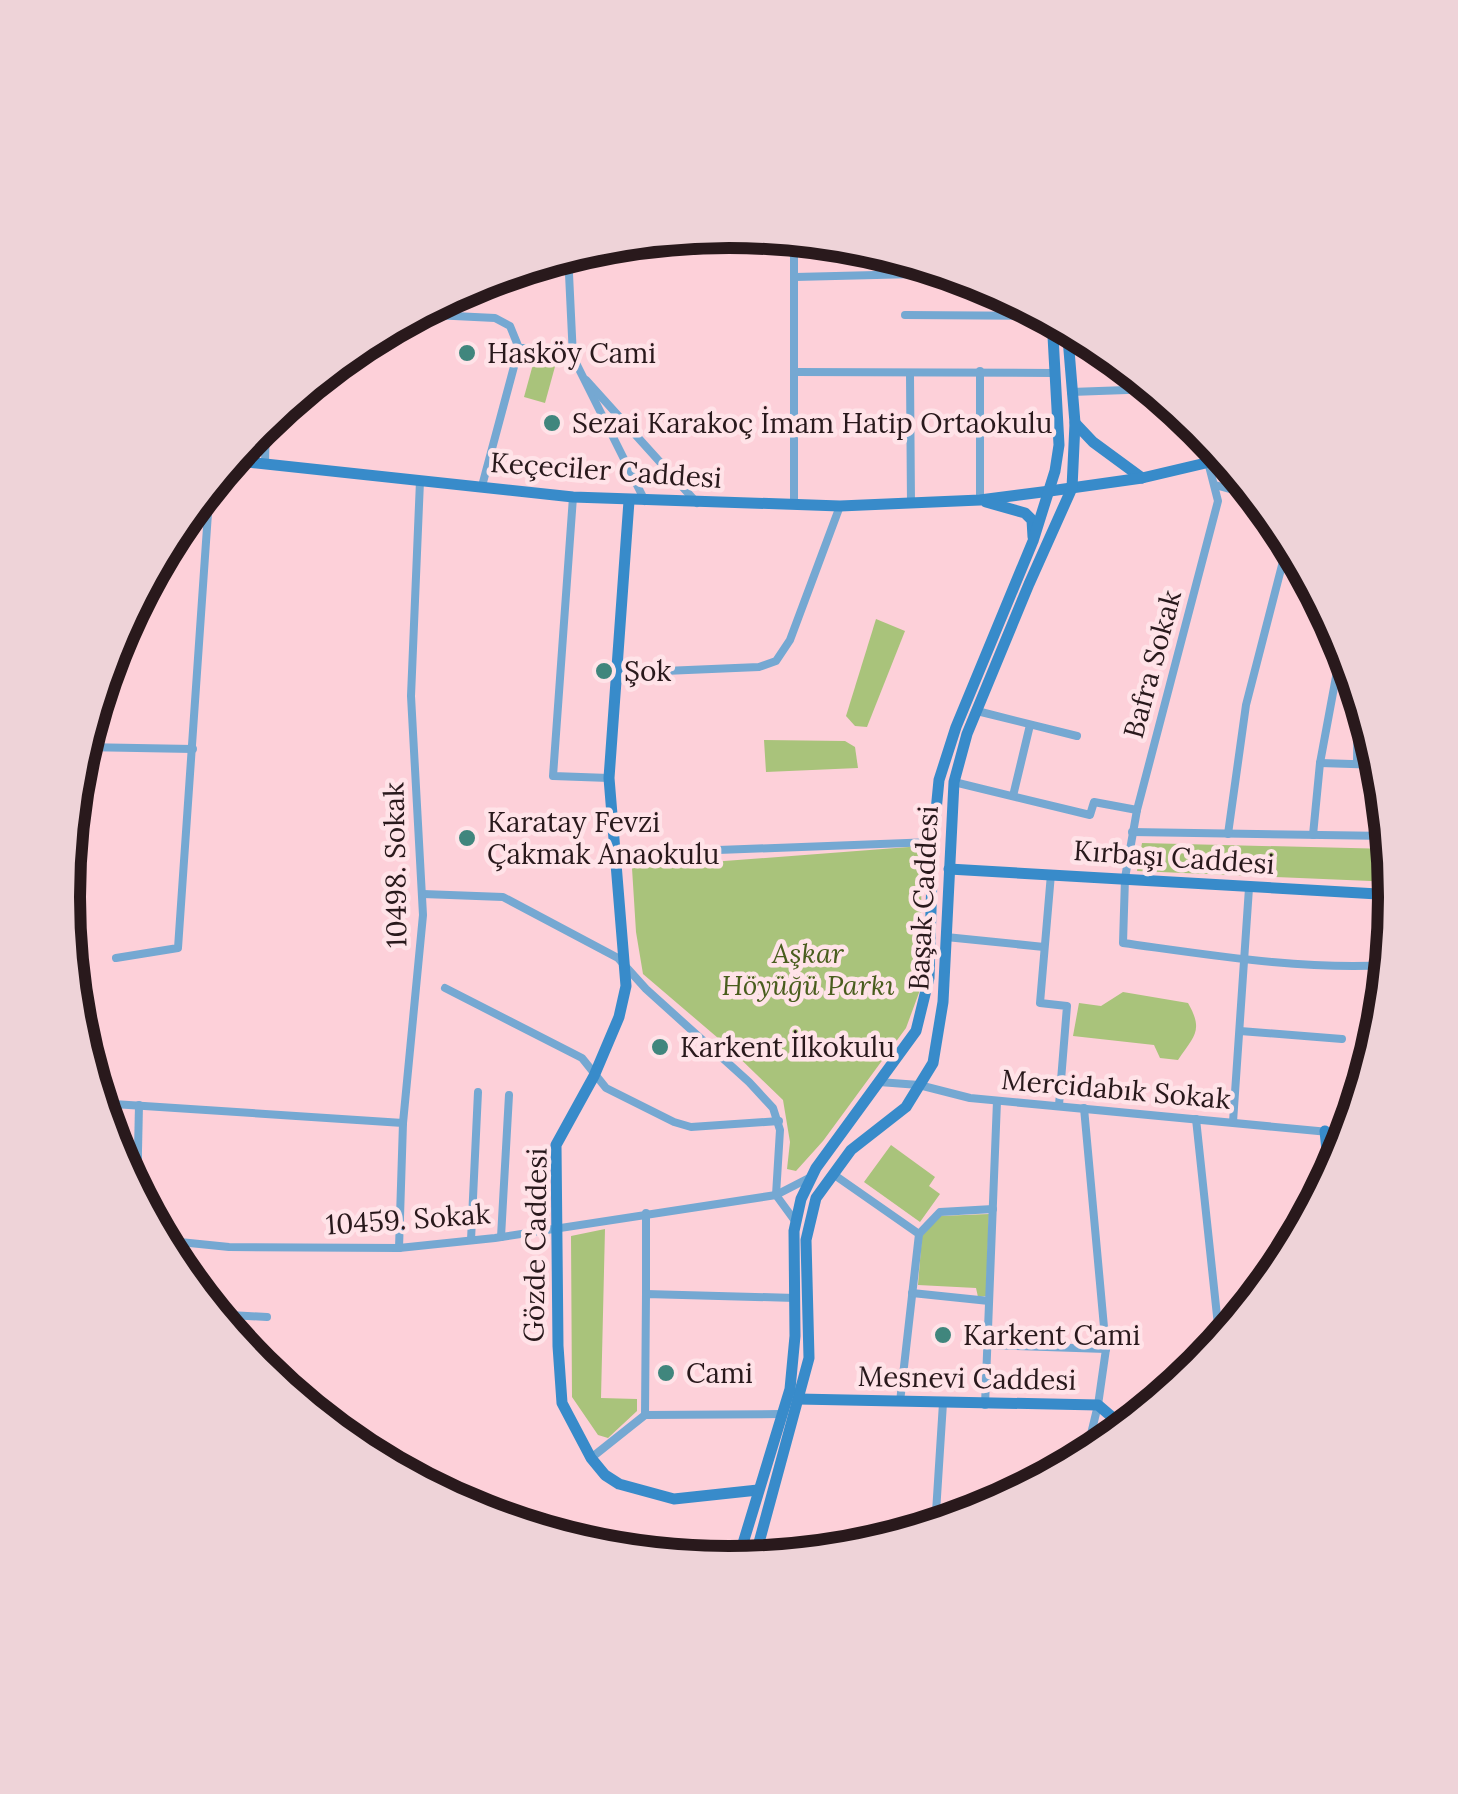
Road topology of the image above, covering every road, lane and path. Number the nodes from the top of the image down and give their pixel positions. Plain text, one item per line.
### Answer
1 (794, 252) edge
2 (569, 268) edge
3 (912, 274) edge
4 (795, 278) junction
5 (441, 315) edge
6 (905, 315) dead end
7 (1019, 317) edge
8 (1051, 334) edge
9 (1068, 344) edge
10 (519, 348) junction
11 (571, 348) junction
12 (579, 371) junction
13 (796, 372) junction
14 (980, 372) junction
15 (1054, 373) junction
16 (910, 374) junction
17 (1133, 390) edge
18 (1071, 392) junction
19 (1074, 423) junction
20 (265, 443) edge
21 (247, 462) edge
22 (1208, 462) joint
23 (265, 464) junction
24 (1142, 478) junction
25 (420, 481) junction
26 (1216, 485) junction
27 (482, 486) junction
28 (1072, 488) junction
29 (1234, 490) edge
30 (1050, 491) junction
31 (573, 497) junction
32 (980, 500) junction
33 (629, 501) junction
34 (646, 501) junction
35 (697, 503) junction
36 (794, 503) junction
37 (911, 504) junction
38 (840, 506) junction
39 (208, 510) edge
40 (1033, 541) junction
41 (1283, 560) edge
42 (1337, 670) edge
43 (617, 672) junction
44 (977, 711) junction
45 (1030, 725) junction
46 (1357, 732) edge
47 (1077, 736) dead end
48 (97, 748) edge
49 (193, 749) junction
50 (1320, 763) junction
51 (1356, 764) junction
52 (1365, 764) edge
53 (609, 778) junction
54 (954, 782) junction
55 (1013, 796) junction
56 (1136, 810) junction
57 (1132, 832) junction
58 (1228, 834) junction
59 (1314, 835) junction
60 (1375, 836) edge
61 (933, 842) junction
62 (613, 854) junction
63 (949, 869) junction
64 (1051, 874) junction
65 (1124, 878) junction
66 (1249, 888) junction
67 (423, 894) junction
68 (1378, 894) edge
69 (946, 937) junction
70 (1044, 947) junction
71 (116, 958) dead end
72 (1245, 959) junction
73 (1374, 965) edge
74 (627, 966) junction
75 (444, 988) dead end
76 (1240, 1031) junction
77 (1342, 1039) dead end
78 (594, 1076) junction
79 (879, 1082) junction
80 (919, 1084) junction
81 (478, 1092) dead end
82 (509, 1095) dead end
83 (997, 1100) junction
84 (113, 1103) edge
85 (139, 1104) junction
86 (1059, 1105) junction
87 (1084, 1108) junction
88 (1196, 1118) junction
89 (779, 1122) junction
90 (1233, 1122) junction
91 (402, 1123) junction
92 (1325, 1132) junction
93 (1334, 1133) edge
94 (1327, 1150) edge
95 (134, 1157) edge
96 (138, 1157) junction
97 (138, 1164) edge
98 (834, 1174) junction
99 (809, 1178) junction
100 (776, 1195) junction
101 (993, 1209) junction
102 (646, 1213) junction
103 (795, 1220) junction
104 (556, 1228) junction
105 (919, 1234) junction
106 (502, 1236) junction
107 (470, 1240) junction
108 (179, 1242) edge
109 (399, 1248) junction
110 (912, 1293) junction
111 (646, 1294) junction
112 (794, 1298) junction
113 (990, 1300) junction
114 (233, 1315) edge
115 (267, 1317) dead end
116 (1218, 1324) edge
117 (988, 1344) junction
118 (1106, 1349) junction
119 (798, 1399) junction
120 (900, 1402) junction
121 (943, 1404) junction
122 (985, 1405) junction
123 (1098, 1405) junction
124 (782, 1414) junction
125 (645, 1416) junction
126 (1114, 1419) edge
127 (1090, 1437) edge
128 (591, 1458) junction
129 (758, 1490) junction
130 (935, 1513) edge
131 (758, 1545) edge
132 (743, 1546) edge

1 - 4 street
2 - 11 street
3 - 4 street
4 - 13 street
5 - 10 street
6 - 7 street
8 - 15 street, Başak Caddesi
9 - 18 street, Başak Caddesi
10 - 11 street
10 - 27 street
11 - 12 street
12 - 34 street
12 - 35 street
13 - 16 street
13 - 36 street
14 - 15 street
14 - 16 street
14 - 32 street
15 - 30 street, Başak Caddesi
16 - 37 street
17 - 18 street
18 - 19 street, Başak Caddesi
19 - 24 street
19 - 28 street, Başak Caddesi
20 - 23 street
21 - 23 street, Keçeciler Caddesi
22 - 24 street
22 - 26 street, Bafra Sokak
23 - 25 street, Keçeciler Caddesi
24 - 28 street
25 - 27 street, Keçeciler Caddesi
25 - 67 street, 10498. Sokak
26 - 29 street
26 - 56 street, Bafra Sokak
27 - 31 street, Keçeciler Caddesi
28 - 30 street
28 - 44 street, Başak Caddesi
30 - 32 street, Keçeciler Caddesi
30 - 40 street, Başak Caddesi
31 - 33 street, Keçeciler Caddesi
31 - 53 street
32 - 37 street, Keçeciler Caddesi
32 - 40 street
33 - 34 street, Keçeciler Caddesi
33 - 43 street, Gözde Caddesi
34 - 35 street, Keçeciler Caddesi
35 - 36 street, Keçeciler Caddesi
36 - 38 street, Keçeciler Caddesi
37 - 38 street, Keçeciler Caddesi
38 - 43 street
39 - 49 street
40 - 61 street, Başak Caddesi
41 - 58 street
42 - 50 street
43 - 53 street, Gözde Caddesi
44 - 45 street
44 - 54 street, Başak Caddesi
45 - 47 street
45 - 55 street
46 - 51 street
48 - 49 street
49 - 71 street
50 - 51 street
50 - 59 street
51 - 52 street
53 - 62 street, Gözde Caddesi
54 - 55 street
54 - 63 street, Başak Caddesi
55 - 56 street
56 - 57 street, Bafra Sokak
57 - 58 street
57 - 65 street, Bafra Sokak
58 - 59 street
59 - 60 street
61 - 62 street
61 - 79 street, Başak Caddesi
62 - 74 street, Gözde Caddesi
63 - 64 street, Kırbaşı Caddesi
63 - 69 street, Başak Caddesi
64 - 65 street, Kırbaşı Caddesi
64 - 70 street
65 - 66 street, Kırbaşı Caddesi
65 - 72 street, Bafra Sokak
66 - 68 street, Kırbaşı Caddesi
66 - 72 street
67 - 74 street
67 - 91 street, 10498. Sokak
69 - 70 street
69 - 80 street, Başak Caddesi
70 - 86 street
72 - 73 street
72 - 76 street
74 - 78 street, Gözde Caddesi
74 - 89 street
75 - 78 street
76 - 77 street
76 - 90 street
78 - 89 street
78 - 104 street, Gözde Caddesi
79 - 80 street, Mercidabık Sokak
79 - 99 street, Başak Caddesi
80 - 83 street, Mercidabık Sokak
80 - 98 street, Başak Caddesi
81 - 107 street
82 - 106 street
83 - 86 street, Mercidabık Sokak
83 - 101 street
84 - 85 street
85 - 91 street
85 - 96 street
86 - 87 street, Mercidabık Sokak
87 - 88 street, Mercidabık Sokak
87 - 118 street
88 - 90 street, Mercidabık Sokak
88 - 116 street
89 - 100 street
90 - 92 street, Mercidabık Sokak
91 - 109 street, 10498. Sokak
92 - 93 street, Mercidabık Sokak
92 - 94 street
95 - 96 street
96 - 97 street
98 - 105 street
98 - 119 street, Başak Caddesi
99 - 100 street, 10459. Sokak
99 - 103 street, Başak Caddesi
100 - 102 street, 10459. Sokak
100 - 103 street
101 - 105 street
101 - 113 street
102 - 104 street, 10459. Sokak
102 - 111 street
103 - 112 street, Başak Caddesi
104 - 106 street, 10459. Sokak
104 - 128 street, Gözde Caddesi
105 - 110 street
106 - 107 street, 10459. Sokak
107 - 109 street, 10459. Sokak
108 - 109 street, 10459. Sokak
110 - 113 street
110 - 120 street
111 - 112 street
111 - 125 street
112 - 124 street, Başak Caddesi
113 - 117 street
114 - 115 street
117 - 118 street
117 - 122 street
118 - 123 street
119 - 120 street, Mesnevi Caddesi
119 - 131 street, Başak Caddesi
120 - 121 street, Mesnevi Caddesi
121 - 122 street, Mesnevi Caddesi
121 - 130 street
122 - 123 street, Mesnevi Caddesi
123 - 126 street, Mesnevi Caddesi
123 - 127 street
124 - 125 street
124 - 129 street, Başak Caddesi
125 - 128 street
128 - 129 street, Gözde Caddesi
129 - 132 street, Başak Caddesi

